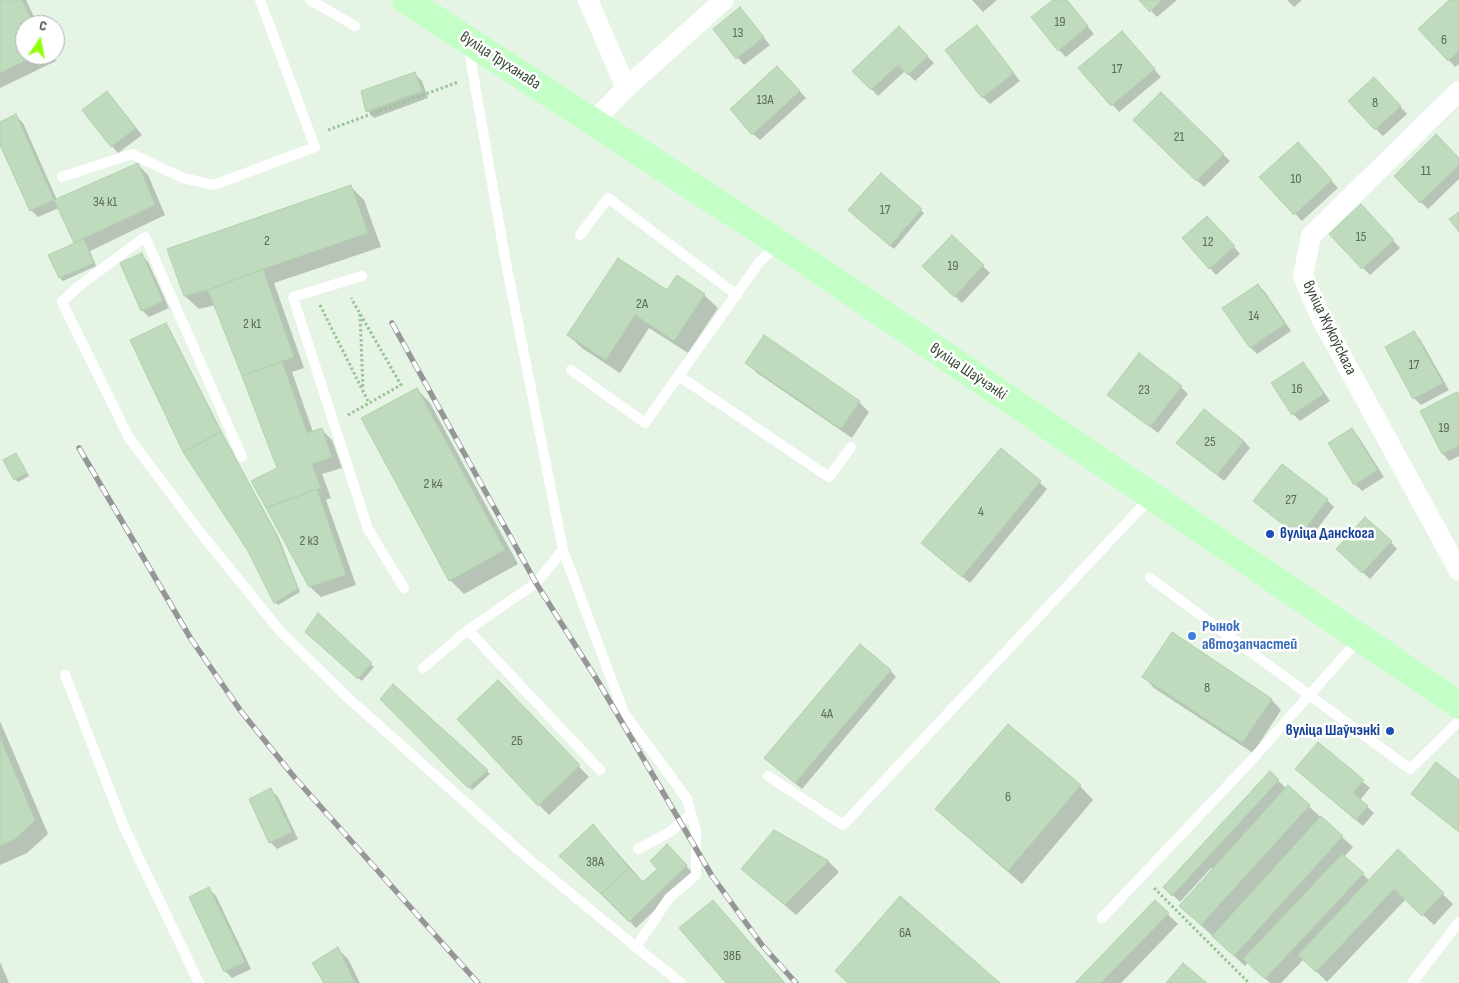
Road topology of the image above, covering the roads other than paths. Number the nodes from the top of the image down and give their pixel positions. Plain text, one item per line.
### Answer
1 (260, 0) edge
2 (310, 0) edge
3 (406, 0) edge
4 (588, 0) edge
5 (724, 0) edge
6 (355, 26) dead end
7 (471, 42) junction
8 (626, 88) junction
9 (1459, 92) edge
10 (593, 122) junction
11 (62, 177) dead end
12 (580, 235) dead end
13 (780, 243) junction
14 (362, 276) dead end
15 (737, 295) junction
16 (572, 370) dead end
17 (680, 376) junction
18 (850, 447) dead end
19 (242, 457) dead end
20 (1151, 496) junction
21 (563, 550) junction
22 (1459, 571) edge
23 (1150, 578) dead end
24 (404, 588) dead end
25 (468, 630) junction
26 (1360, 638) junction
27 (423, 668) dead end
28 (65, 675) dead end
29 (1308, 696) junction
30 (1459, 706) edge
31 (1459, 721) edge
32 (600, 770) dead end
33 (768, 776) dead end
34 (691, 814) junction
35 (638, 849) dead end
36 (1102, 918) dead end
37 (1459, 922) edge
38 (636, 947) junction
39 (199, 983) edge
40 (681, 983) edge
41 (1412, 983) edge

1 - 11 lane
2 - 6 lane
3 - 7 main road, вуліца Труханава
4 - 8 street
5 - 8 street
7 - 10 main road, вуліца Труханава
7 - 21 lane
8 - 10 street
9 - 22 street, вуліца Жукоўскага
10 - 13 main road, вуліца Шаўчэнкі
12 - 15 lane
13 - 15 lane
13 - 20 main road, вуліца Шаўчэнкі
14 - 24 lane
15 - 17 lane
16 - 17 lane
17 - 18 lane
19 - 38 lane
20 - 26 main road, вуліца Шаўчэнкі
20 - 33 lane
21 - 25 lane
21 - 34 lane
23 - 29 lane
25 - 27 lane
25 - 32 lane
26 - 29 lane
26 - 30 main road, вуліца Шаўчэнкі
28 - 39 lane
29 - 31 lane
29 - 36 lane
34 - 35 lane
34 - 38 lane
37 - 41 lane
38 - 40 lane

